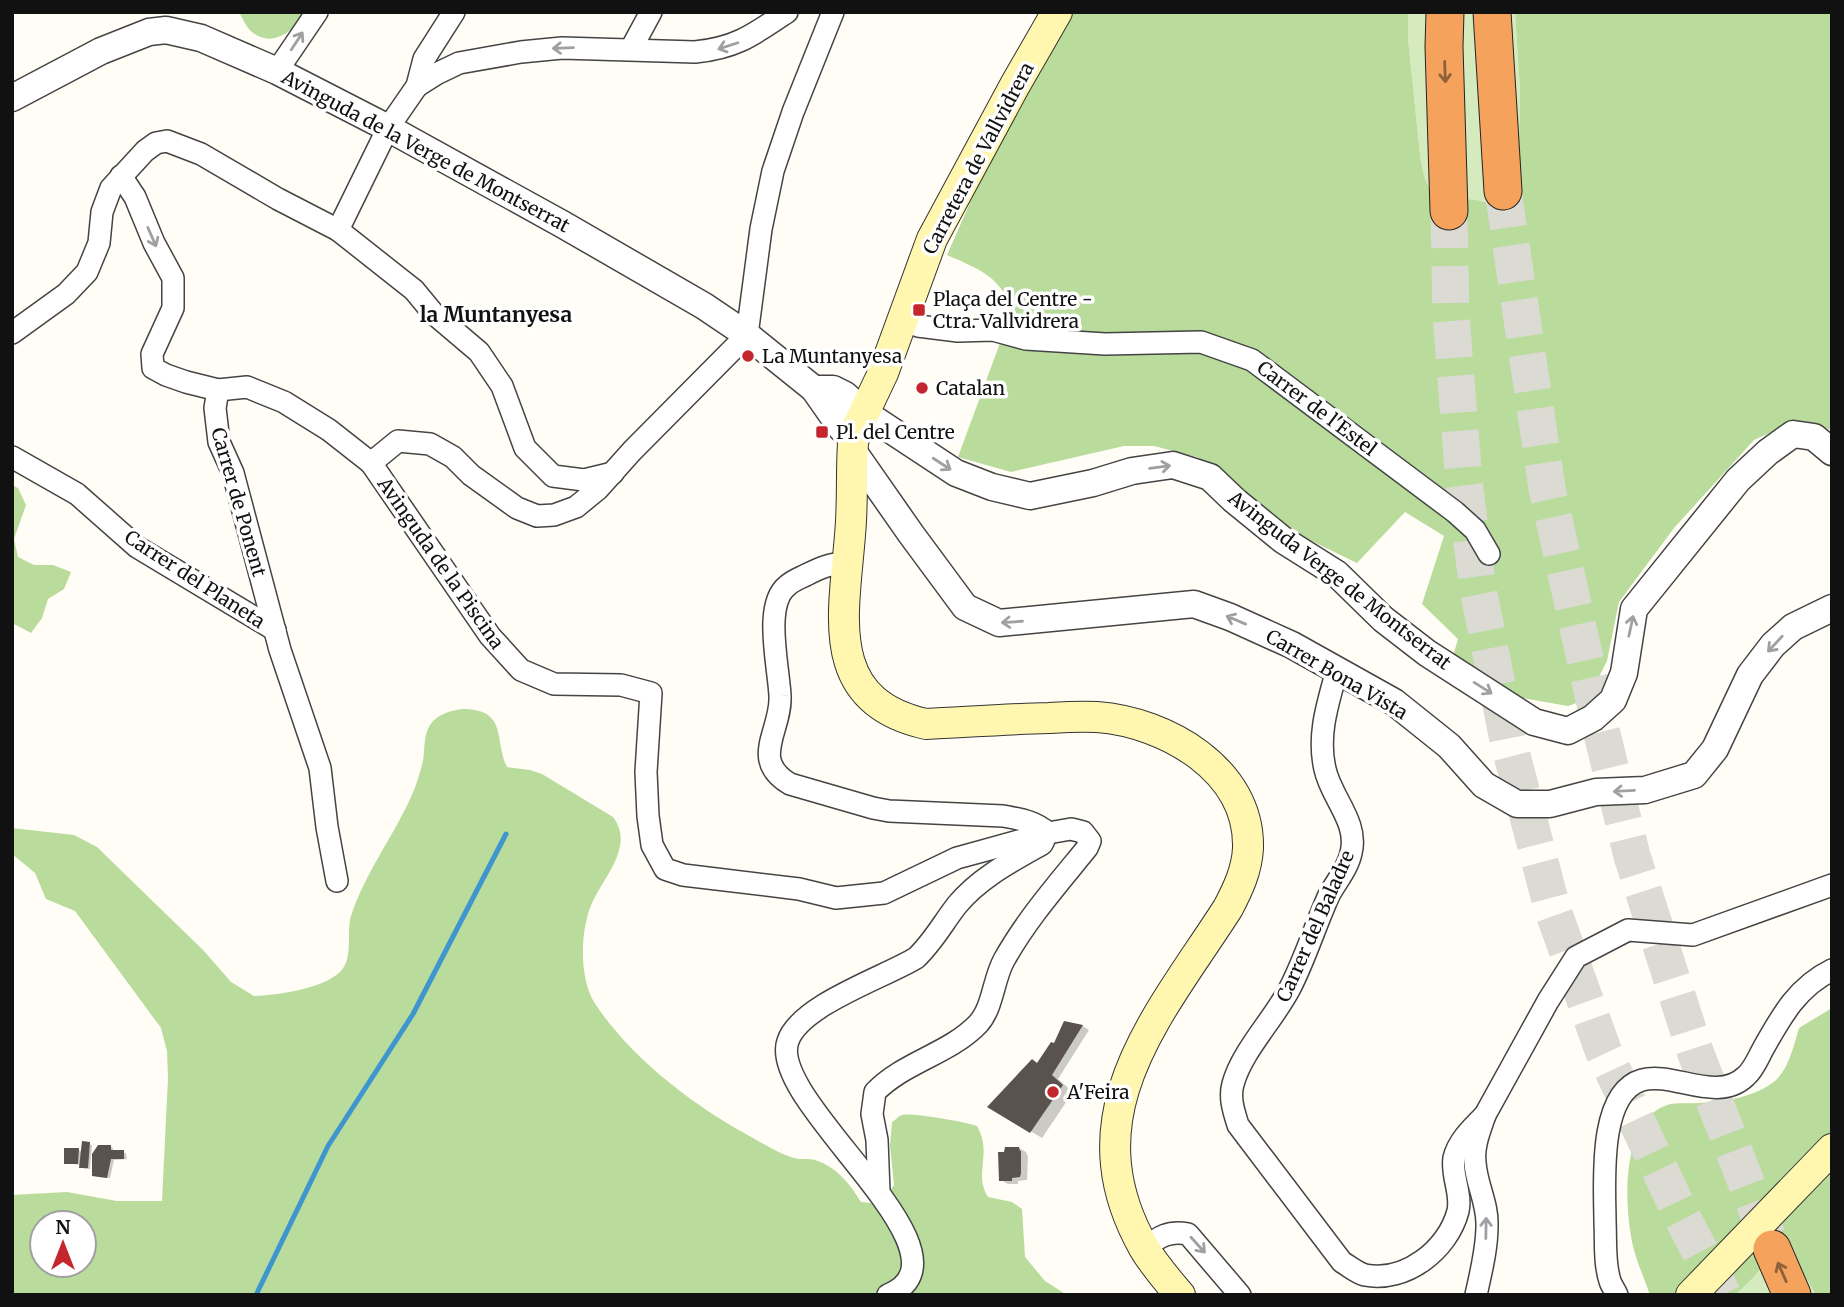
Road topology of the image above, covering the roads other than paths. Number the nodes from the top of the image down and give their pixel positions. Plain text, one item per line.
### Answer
1 (317, 12) edge
2 (454, 12) edge
3 (650, 12) edge
4 (787, 12) edge
5 (833, 12) edge
6 (1057, 12) edge
7 (1445, 12) edge
8 (1492, 12) edge
9 (631, 49) junction
10 (278, 71) junction
11 (416, 86) junction
12 (12, 98) edge
13 (388, 128) junction
14 (121, 176) junction
15 (1503, 191) tunnel mouth
16 (1449, 211) tunnel mouth
17 (338, 230) junction
18 (902, 320) junction
19 (12, 333) edge
20 (747, 335) junction
21 (218, 390) junction
22 (857, 433) junction
23 (1832, 452) edge
24 (12, 457) edge
25 (371, 463) junction
26 (613, 473) junction
27 (1489, 554) dead end
28 (847, 563) junction
29 (1832, 608) edge
30 (275, 630) junction
31 (1337, 670) junction
32 (1048, 832) junction
33 (337, 881) dead end
34 (1832, 885) edge
35 (1829, 972) edge
36 (1485, 1115) junction
37 (1832, 1149) edge
38 (879, 1192) junction
39 (1144, 1248) junction
40 (1772, 1249) tunnel mouth
41 (888, 1295) edge
42 (1180, 1295) edge
43 (1240, 1295) edge
44 (1476, 1295) edge
45 (1617, 1295) edge
46 (1691, 1295) edge
47 (1792, 1295) edge

10 -> 1 street
2 - 11 street
3 - 9 street
4 -> 9 street
5 - 20 street
6 - 18 main road, Carretera de Vallvidrera
7 -> 16 highway
8 - 15 highway
9 -> 11 street
10 - 12 street, Avinguda de la Verge de Montserrat
10 - 13 street, Avinguda de la Verge de Montserrat
11 - 13 street
13 - 17 street
13 - 20 street, Avinguda de la Verge de Montserrat
14 - 17 street
14 - 19 street
14 -> 21 street
17 - 26 street
18 - 22 main road, Carretera de Vallvidrera
18 - 27 street, Carrer de l'Estel
20 - 22 street, Avinguda de la Verge de Montserrat
20 - 26 street
21 - 25 street, Avinguda de la Piscina
21 - 30 street, Carrer de Ponent
22 -> 23 street, Avinguda Verge de Montserrat
22 - 28 main road
31 -> 22 street, Carrer Bona Vista
24 - 30 street, Carrer del Planeta
25 - 26 street
25 - 32 street, Avinguda de la Piscina
28 - 32 street
28 - 39 main road
29 -> 31 street, Carrer Bona Vista
30 - 33 street, Carrer de Ponent
31 - 36 street, Carrer del Baladre
32 - 38 street
32 - 38 street
34 - 36 street
35 - 45 street
44 -> 36 street
37 - 46 main road
38 - 41 street
39 - 42 main road
39 -> 43 street
47 -> 40 highway

